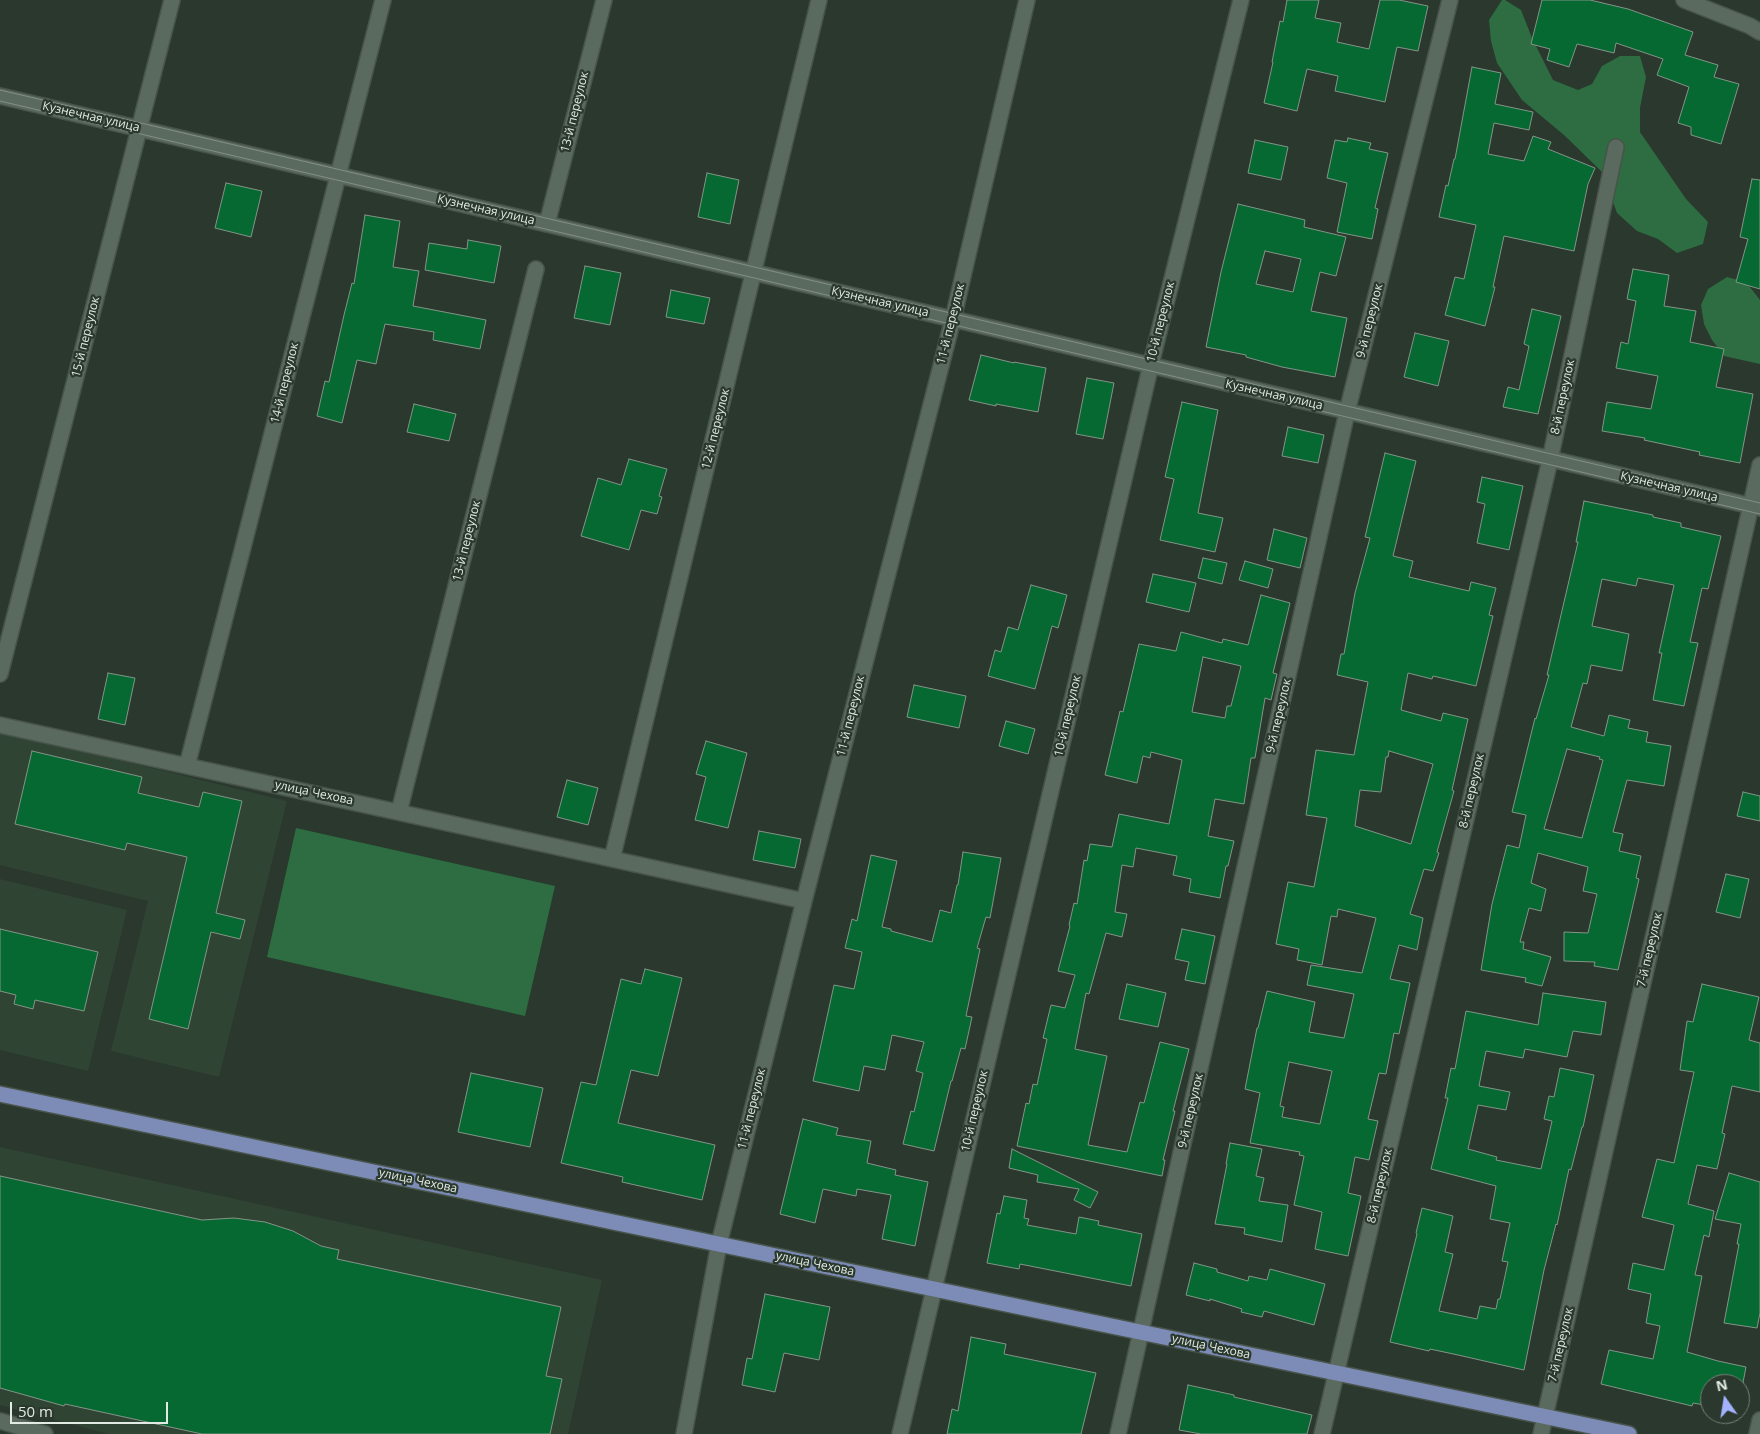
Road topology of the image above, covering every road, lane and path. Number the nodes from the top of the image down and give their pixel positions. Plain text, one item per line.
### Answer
1 (172, 0) edge
2 (383, 0) edge
3 (604, 0) edge
4 (819, 0) edge
5 (1027, 0) edge
6 (1241, 0) edge
7 (1450, 0) edge
8 (1684, 0) edge
9 (1760, 32) edge
10 (0, 96) edge
11 (139, 128) junction
12 (1616, 147) dead end
13 (338, 175) junction
14 (547, 224) junction
15 (536, 269) dead end
16 (754, 272) junction
17 (953, 319) junction
18 (1150, 366) junction
19 (1347, 412) junction
20 (1550, 460) junction
21 (1760, 465) edge
22 (1755, 507) edge
23 (0, 674) edge
24 (0, 725) edge
25 (187, 766) junction
26 (399, 812) junction
27 (612, 859) junction
28 (804, 901) junction
29 (0, 1094) edge
30 (718, 1244) junction
31 (934, 1289) junction
32 (1141, 1332) junction
33 (1336, 1373) junction
34 (1545, 1416) junction
35 (1760, 1420) edge
36 (0, 1421) edge
37 (21, 1430) edge
38 (45, 1434) edge
39 (684, 1434) edge
40 (900, 1434) edge
41 (1118, 1434) edge
42 (1322, 1434) edge
43 (1541, 1434) edge
44 (1629, 1434) edge
45 (1757, 1434) edge

1 - 11 street, 15-й переулок
2 - 13 street, 14-й переулок
3 - 14 street, 13-й переулок
4 - 16 street, 12-й переулок
5 - 17 street, 11-й переулок
6 - 18 street, 10-й переулок
7 - 19 street, 9-й переулок
8 - 9 street
10 - 11 street, Кузнечная улица
11 - 13 street, Кузнечная улица
11 - 23 street, 15-й переулок
12 - 20 street, 8-й переулок
13 - 14 street, Кузнечная улица
13 - 25 street, 14-й переулок
14 - 16 street, Кузнечная улица
15 - 26 street, 13-й переулок
16 - 17 street, Кузнечная улица
16 - 27 street, 12-й переулок
17 - 18 street, Кузнечная улица
17 - 28 street, 11-й переулок
18 - 19 street, Кузнечная улица
18 - 31 street, 10-й переулок
19 - 20 street, Кузнечная улица
19 - 32 street, 9-й переулок
20 - 22 street, Кузнечная улица
20 - 33 street, 8-й переулок
21 - 22 street, 7-й переулок
22 - 34 street, 7-й переулок
24 - 25 street, улица Чехова
25 - 26 street, улица Чехова
26 - 27 street, улица Чехова
27 - 28 street, улица Чехова
28 - 30 street, 11-й переулок
29 - 30 main road, улица Чехова
30 - 31 main road, улица Чехова
30 - 39 street, 11-й переулок
31 - 32 main road, улица Чехова
31 - 40 street, 10-й переулок
32 - 33 main road, улица Чехова
32 - 41 street, 9-й переулок
33 - 34 main road, улица Чехова
33 - 42 street, 8-й переулок
34 - 43 street, 7-й переулок
34 - 44 main road, улица Чехова
35 - 45 street
36 - 37 street
37 - 38 street

